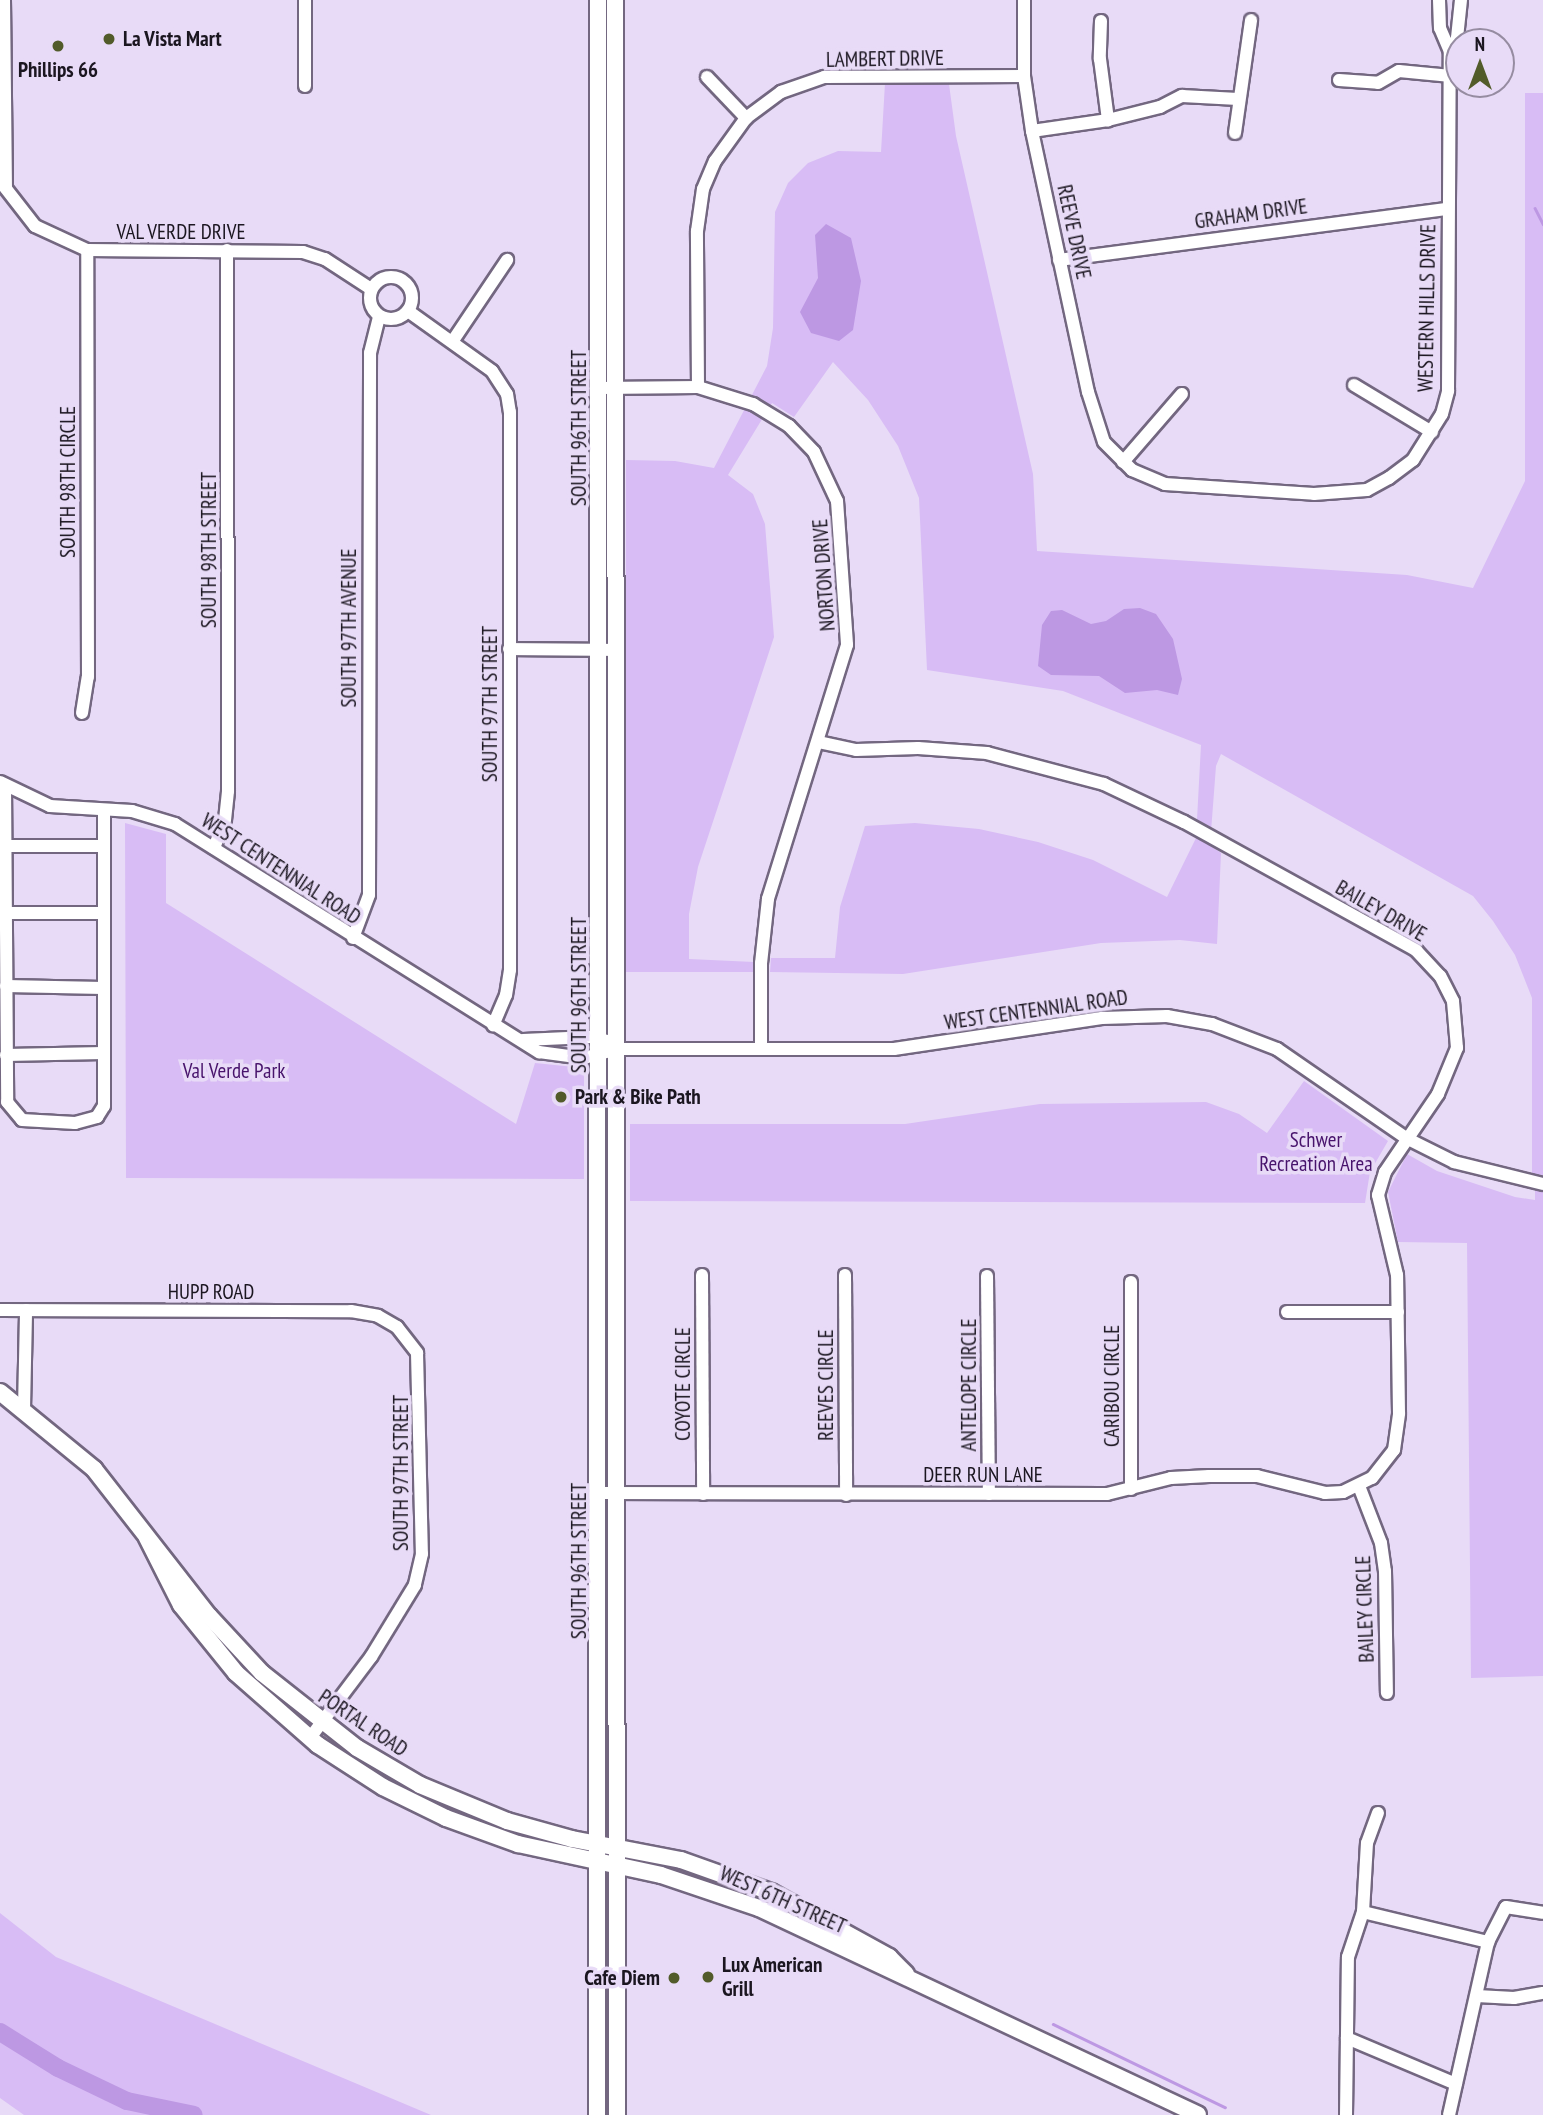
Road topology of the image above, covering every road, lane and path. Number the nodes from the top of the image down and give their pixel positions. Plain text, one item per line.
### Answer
1 (4, 0) edge
2 (305, 0) edge
3 (598, 0) edge
4 (615, 0) edge
5 (1024, 0) edge
6 (1439, 0) edge
7 (1461, 0) edge
8 (1251, 20) dead end
9 (1101, 21) dead end
10 (1455, 28) edge
11 (1445, 43) edge
12 (2, 75) edge
13 (1445, 75) edge
14 (1024, 76) junction
15 (707, 77) dead end
16 (1339, 80) dead end
17 (305, 86) dead end
18 (1451, 98) edge
19 (1238, 99) junction
20 (746, 118) junction
21 (1108, 120) junction
22 (1032, 131) junction
23 (1235, 133) dead end
24 (3, 185) edge
25 (1448, 209) junction
26 (87, 250) junction
27 (227, 250) junction
28 (507, 260) dead end
29 (1059, 260) junction
30 (371, 289) junction
31 (408, 312) junction
32 (379, 316) junction
33 (452, 342) junction
34 (1354, 385) dead end
35 (698, 387) junction
36 (600, 388) junction
37 (618, 388) junction
38 (1182, 394) dead end
39 (1432, 432) junction
40 (1123, 462) junction
41 (509, 649) junction
42 (594, 650) junction
43 (618, 650) junction
44 (82, 713) dead end
45 (818, 742) junction
46 (3, 783) edge
47 (104, 810) junction
48 (5, 846) junction
49 (103, 846) junction
50 (214, 848) junction
51 (5, 913) junction
52 (103, 913) junction
53 (353, 938) junction
54 (5, 986) junction
55 (103, 988) junction
56 (492, 1025) junction
57 (600, 1038) junction
58 (523, 1040) junction
59 (618, 1049) junction
60 (761, 1049) junction
61 (103, 1053) junction
62 (6, 1055) junction
63 (600, 1057) junction
64 (1406, 1138) junction
65 (1543, 1184) edge
66 (702, 1275) dead end
67 (845, 1275) dead end
68 (987, 1276) dead end
69 (1131, 1282) dead end
70 (0, 1310) edge
71 (26, 1310) junction
72 (1287, 1312) dead end
73 (1398, 1312) junction
74 (411, 1344) joint
75 (0, 1392) edge
76 (24, 1409) junction
77 (1359, 1486) junction
78 (1131, 1489) junction
79 (601, 1493) junction
80 (618, 1494) junction
81 (703, 1494) junction
82 (989, 1494) junction
83 (846, 1495) junction
84 (147, 1538) junction
85 (1387, 1693) dead end
86 (321, 1723) junction
87 (310, 1738) junction
88 (1378, 1813) dead end
89 (599, 1844) junction
90 (618, 1846) junction
91 (597, 1863) junction
92 (616, 1866) junction
93 (1363, 1912) junction
94 (1543, 1913) edge
95 (1488, 1942) junction
96 (908, 1976) junction
97 (1543, 1993) edge
98 (1477, 1996) junction
99 (1347, 2038) junction
100 (1456, 2084) junction
101 (597, 2115) edge
102 (617, 2115) edge
103 (1198, 2115) edge
104 (1346, 2115) edge
105 (1449, 2115) edge

1 - 12 street, VAL VERDE DRIVE
2 - 17 street
3 - 36 main road, SOUTH 96TH STREET
4 - 37 main road, SOUTH 96TH STREET
5 - 14 street, REEVE DRIVE
6 - 11 street, WESTERN HILLS DRIVE
7 - 10 street, WESTERN HILLS DRIVE
8 - 19 street
9 - 21 street
12 - 24 street, VAL VERDE DRIVE
13 - 16 street
14 - 20 street, LAMBERT DRIVE
14 - 22 street, REEVE DRIVE
15 - 20 street
18 - 25 street, WESTERN HILLS DRIVE
19 - 21 street
19 - 23 street
20 - 35 street, LAMBERT DRIVE
21 - 22 street
22 - 29 street, REEVE DRIVE
24 - 26 street, VAL VERDE DRIVE
25 - 29 street, GRAHAM DRIVE
25 - 39 street, WESTERN HILLS DRIVE
26 - 27 street, VAL VERDE DRIVE
26 - 44 street, SOUTH 98TH CIRCLE
27 - 30 street, VAL VERDE DRIVE
27 - 50 street, SOUTH 98TH STREET
28 - 33 street
29 - 40 street, REEVE DRIVE
30 - 31 street
30 - 32 street
31 - 32 street
31 - 33 street
32 - 53 street, SOUTH 97TH AVENUE
33 - 41 street, SOUTH 97TH STREET
34 - 39 street
35 - 37 street, NORTON DRIVE
35 - 45 street, NORTON DRIVE
36 - 37 street, NORTON DRIVE
36 - 42 main road, SOUTH 96TH STREET
37 - 43 main road, SOUTH 96TH STREET
38 - 40 street
39 - 40 street, WESTERN HILLS DRIVE
41 - 42 street
41 - 56 street, SOUTH 97TH STREET
42 - 43 street
42 - 57 main road, SOUTH 96TH STREET
43 - 59 main road, SOUTH 96TH STREET
45 - 60 street, NORTON DRIVE
45 - 64 street, BAILEY DRIVE
46 - 47 street, WEST CENTENNIAL ROAD
46 - 48 street
47 - 49 street
47 - 50 street, WEST CENTENNIAL ROAD
48 - 49 street
48 - 51 street
49 - 52 street
50 - 53 street, WEST CENTENNIAL ROAD
51 - 52 street
51 - 54 street
52 - 55 street
53 - 56 street, WEST CENTENNIAL ROAD
54 - 55 street
54 - 62 street
55 - 61 street
56 - 58 street, WEST CENTENNIAL ROAD
57 - 58 street, WEST CENTENNIAL ROAD
57 - 59 street
57 - 63 main road, SOUTH 96TH STREET
58 - 63 street, WEST CENTENNIAL ROAD
59 - 60 street, WEST CENTENNIAL ROAD
59 - 63 street, WEST CENTENNIAL ROAD
59 - 80 main road, SOUTH 96TH STREET
60 - 64 street, WEST CENTENNIAL ROAD
61 - 62 street
61 - 62 street
63 - 79 main road, SOUTH 96TH STREET
64 - 65 street, WEST CENTENNIAL ROAD
64 - 73 street, BAILEY DRIVE
66 - 81 street, COYOTE CIRCLE
67 - 83 street, REEVES CIRCLE
68 - 82 street, ANTELOPE CIRCLE
69 - 78 street, CARIBOU CIRCLE
70 - 71 street, HUPP ROAD
71 - 74 street, HUPP ROAD
71 - 76 street
72 - 73 street
73 - 77 street, BAILEY DRIVE
74 - 86 street, SOUTH 97TH STREET
75 - 76 main road, PORTAL ROAD
76 - 84 main road, PORTAL ROAD
77 - 78 street, DEER RUN LANE
77 - 85 street, BAILEY CIRCLE
78 - 82 street, DEER RUN LANE
79 - 80 street, DEER RUN LANE
79 - 89 main road, SOUTH 96TH STREET
80 - 81 street, DEER RUN LANE
80 - 90 main road, SOUTH 96TH STREET
81 - 83 street, DEER RUN LANE
82 - 83 street, DEER RUN LANE
84 - 86 main road, PORTAL ROAD
84 - 87 main road, PORTAL ROAD
86 - 87 street, SOUTH 97TH STREET
86 - 89 main road, PORTAL ROAD
87 - 91 main road, PORTAL ROAD
88 - 93 street
89 - 90 main road, PORTAL ROAD
89 - 91 main road, SOUTH 96TH STREET
90 - 92 main road, SOUTH 96TH STREET
90 - 96 main road, WEST 6TH STREET
91 - 92 main road, WEST 6TH STREET
91 - 101 main road, SOUTH 96TH STREET
92 - 96 main road, WEST 6TH STREET
92 - 102 main road, SOUTH 96TH STREET
93 - 95 street
93 - 99 street
94 - 95 street
95 - 98 street
96 - 103 main road, WEST 6TH STREET
97 - 98 street
98 - 100 street
99 - 100 street
99 - 104 street
100 - 105 street

